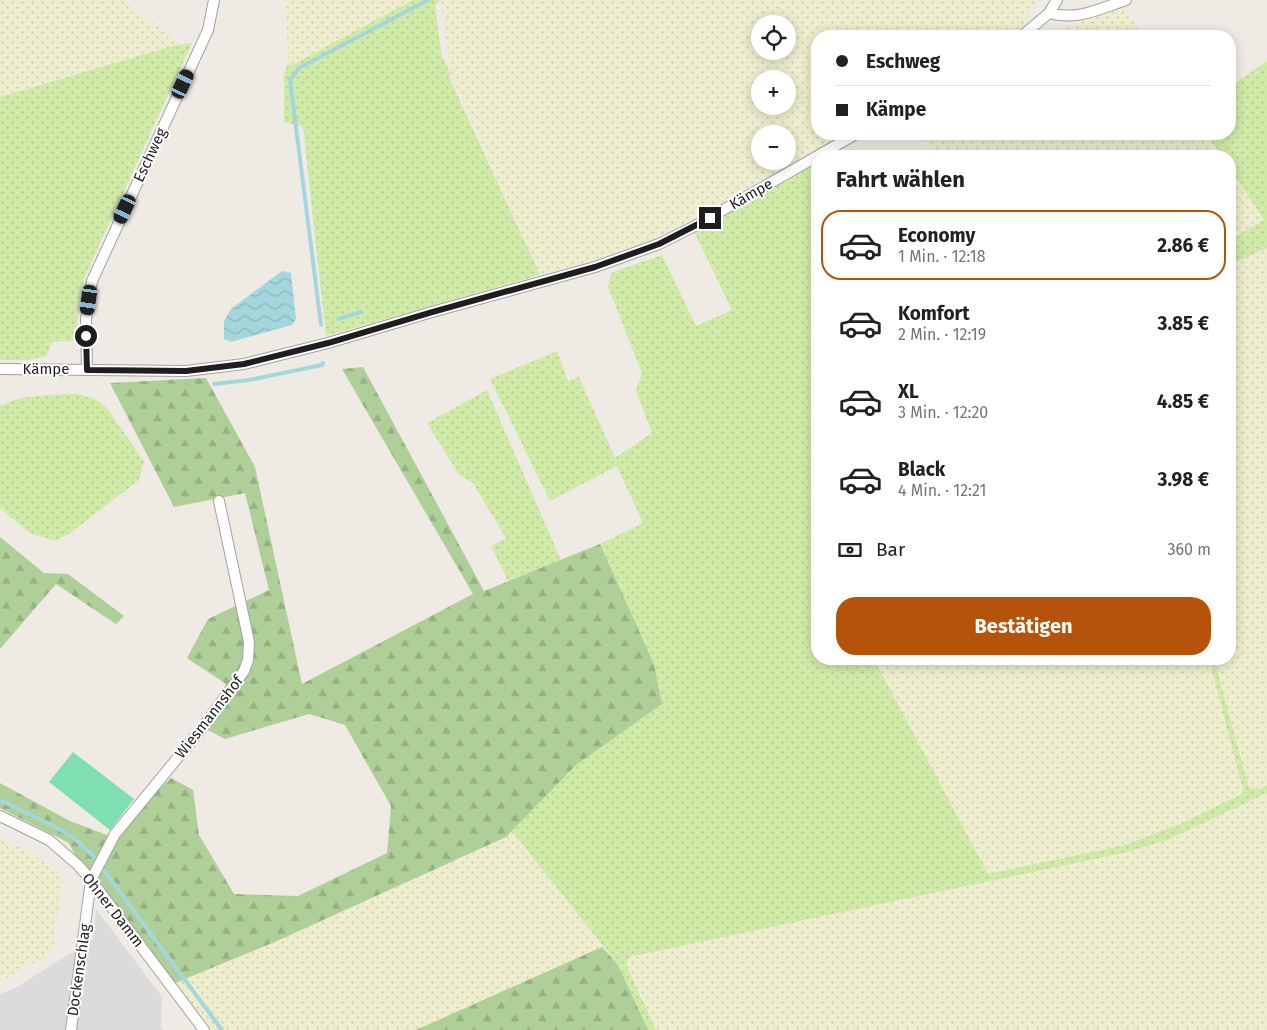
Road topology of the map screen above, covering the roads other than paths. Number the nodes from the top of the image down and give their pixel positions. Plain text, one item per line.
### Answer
1 (214, 0) edge
2 (1057, 0) edge
3 (1126, 0) edge
4 (1048, 13) junction
5 (1029, 30) edge
6 (846, 140) edge
7 (828, 150) edge
8 (811, 160) edge
9 (0, 369) edge
10 (87, 370) junction
11 (219, 501) dead end
12 (0, 816) edge
13 (91, 880) junction
14 (71, 1030) edge
15 (204, 1030) edge

1 - 10 street, Eschweg
2 - 4 street
3 - 4 street
4 - 5 street
6 - 7 street, Kämpe
8 - 10 street, Kämpe
9 - 10 street, Kämpe
11 - 13 street, Wiesmannshof
12 - 13 street, Ohner Damm
13 - 14 street, Dockenschlag
13 - 15 street, Ohner Damm

